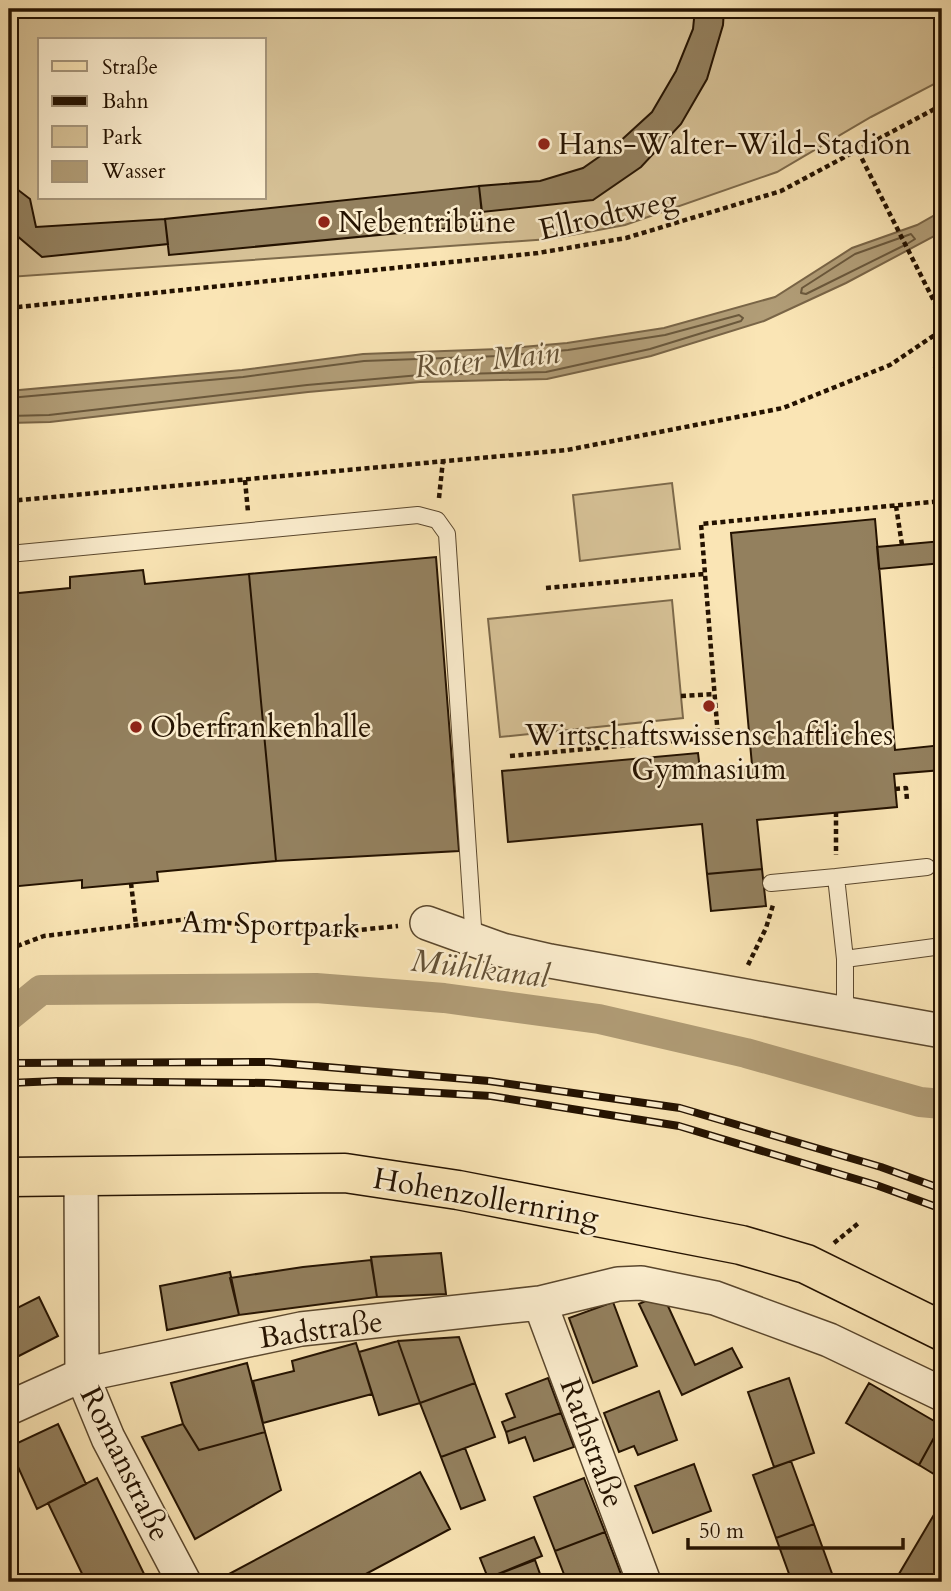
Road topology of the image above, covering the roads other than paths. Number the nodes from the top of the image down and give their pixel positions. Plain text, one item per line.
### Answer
1 (9, 554) edge
2 (927, 867) dead end
3 (836, 877) junction
4 (774, 882) road end
5 (427, 923) road end
6 (474, 942) junction
7 (942, 946) edge
8 (845, 959) junction
9 (845, 1013) junction
10 (942, 1031) edge
11 (81, 1175) junction
12 (9, 1177) edge
13 (540, 1303) junction
14 (942, 1331) edge
15 (82, 1375) junction
16 (942, 1394) edge
17 (9, 1408) edge
18 (184, 1582) edge
19 (645, 1582) edge

1 - 6 lane
2 - 3 lane
3 - 4 lane
3 - 8 lane
5 - 6 street
6 - 9 street
7 - 8 lane
8 - 9 lane
9 - 10 street
11 - 12 main road, Hohenzollernring
11 - 14 main road, Hohenzollernring
11 - 15 street, Romanstraße
13 - 15 street, Badstraße
13 - 16 street, Badstraße
13 - 19 street, Rathstraße
15 - 17 street, Badstraße
15 - 18 street, Romanstraße

